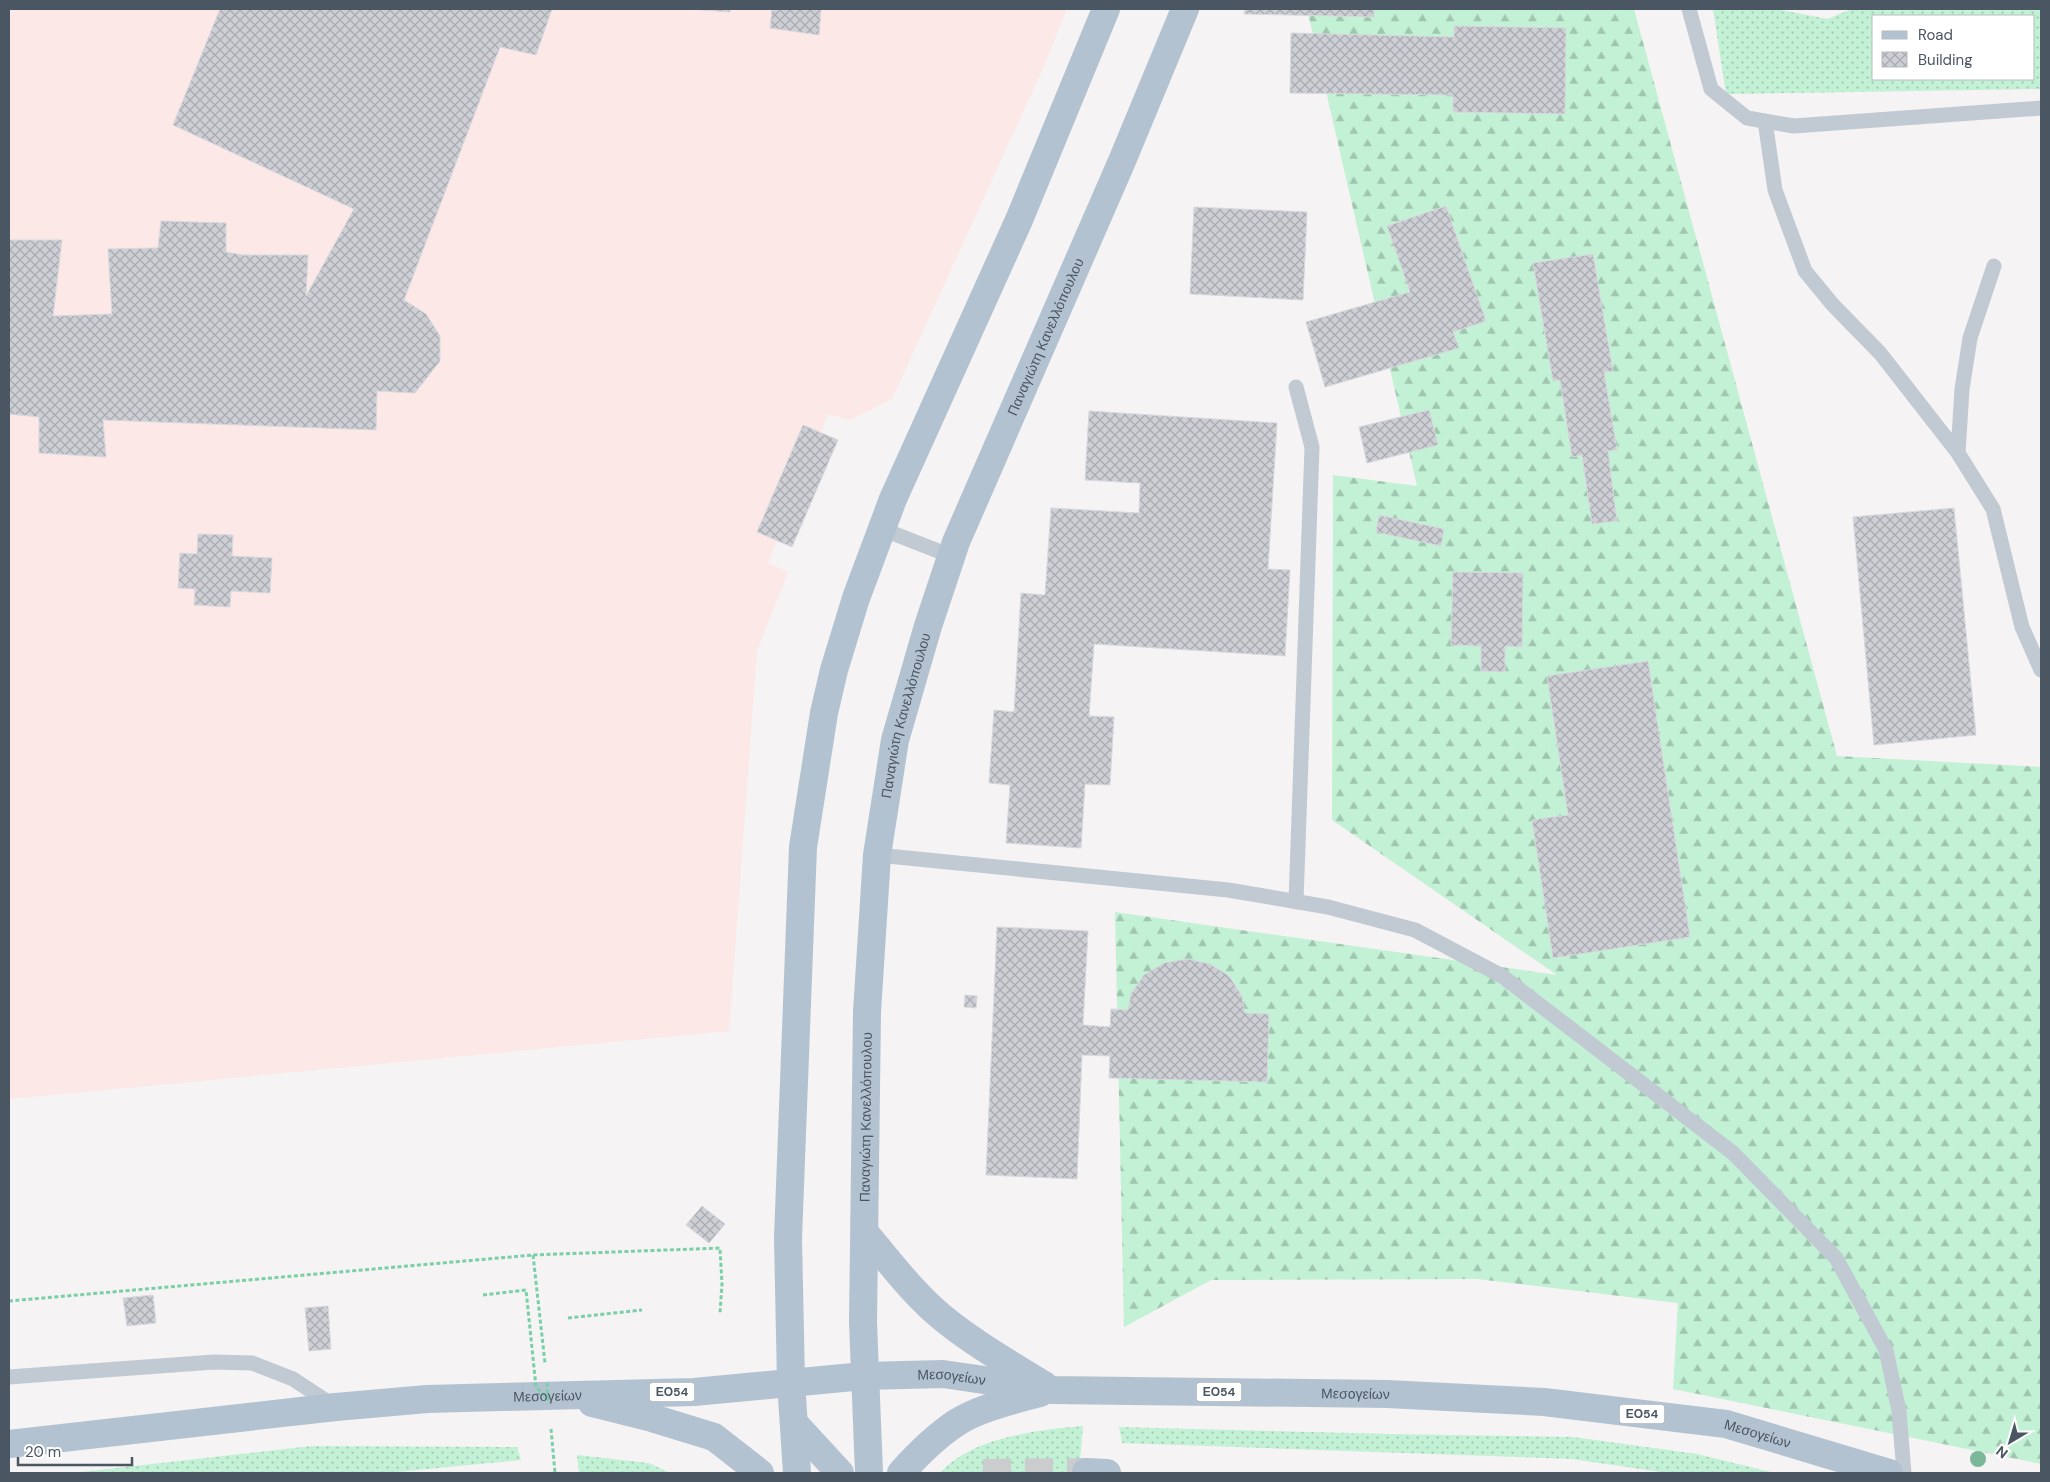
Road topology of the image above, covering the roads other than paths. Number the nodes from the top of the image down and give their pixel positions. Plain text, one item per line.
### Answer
1 (1106, 9) edge
2 (1184, 9) edge
3 (1689, 9) edge
4 (2041, 108) edge
5 (1765, 121) junction
6 (1994, 266) dead end
7 (1296, 387) dead end
8 (1958, 454) junction
9 (882, 529) junction
10 (952, 556) junction
11 (2041, 670) edge
12 (877, 855) junction
13 (1296, 902) junction
14 (865, 1234) junction
15 (864, 1376) junction
16 (9, 1377) edge
17 (791, 1382) junction
18 (1052, 1390) junction
19 (549, 1392) junction
20 (336, 1406) junction
21 (794, 1423) junction
22 (866, 1431) junction
23 (9, 1444) edge
24 (836, 1472) edge
25 (760, 1473) edge
26 (797, 1473) edge
27 (869, 1473) edge
28 (901, 1473) edge
29 (1889, 1473) edge
30 (1904, 1473) edge

1 - 9 main road
2 - 10 main road, Παναγιώτη Κανελλόπουλου
3 - 5 lane
4 - 5 lane
5 - 8 lane
6 - 8 lane
7 - 13 lane
8 - 11 lane
9 - 10 lane
9 - 17 main road
10 - 12 main road, Παναγιώτη Κανελλόπουλου
12 - 13 lane
12 - 14 main road, Παναγιώτη Κανελλόπουλου
13 - 30 lane
14 - 15 main road, Παναγιώτη Κανελλόπουλου
14 - 18 main road
15 - 17 main road, Μεσογείων / ΕΟ54
15 - 18 main road, Μεσογείων / ΕΟ54
15 - 22 main road, Παναγιώτη Κανελλόπουλου
16 - 20 lane
17 - 19 main road, Μεσογείων / ΕΟ54
17 - 21 main road
18 - 28 main road
18 - 29 main road, Μεσογείων / ΕΟ54
19 - 20 main road, Μεσογείων / ΕΟ54
19 - 25 main road
20 - 23 main road, Μεσογείων / ΕΟ54
21 - 24 main road
21 - 26 main road
22 - 24 main road
22 - 27 main road, Παναγιώτη Κανελλόπουλου

